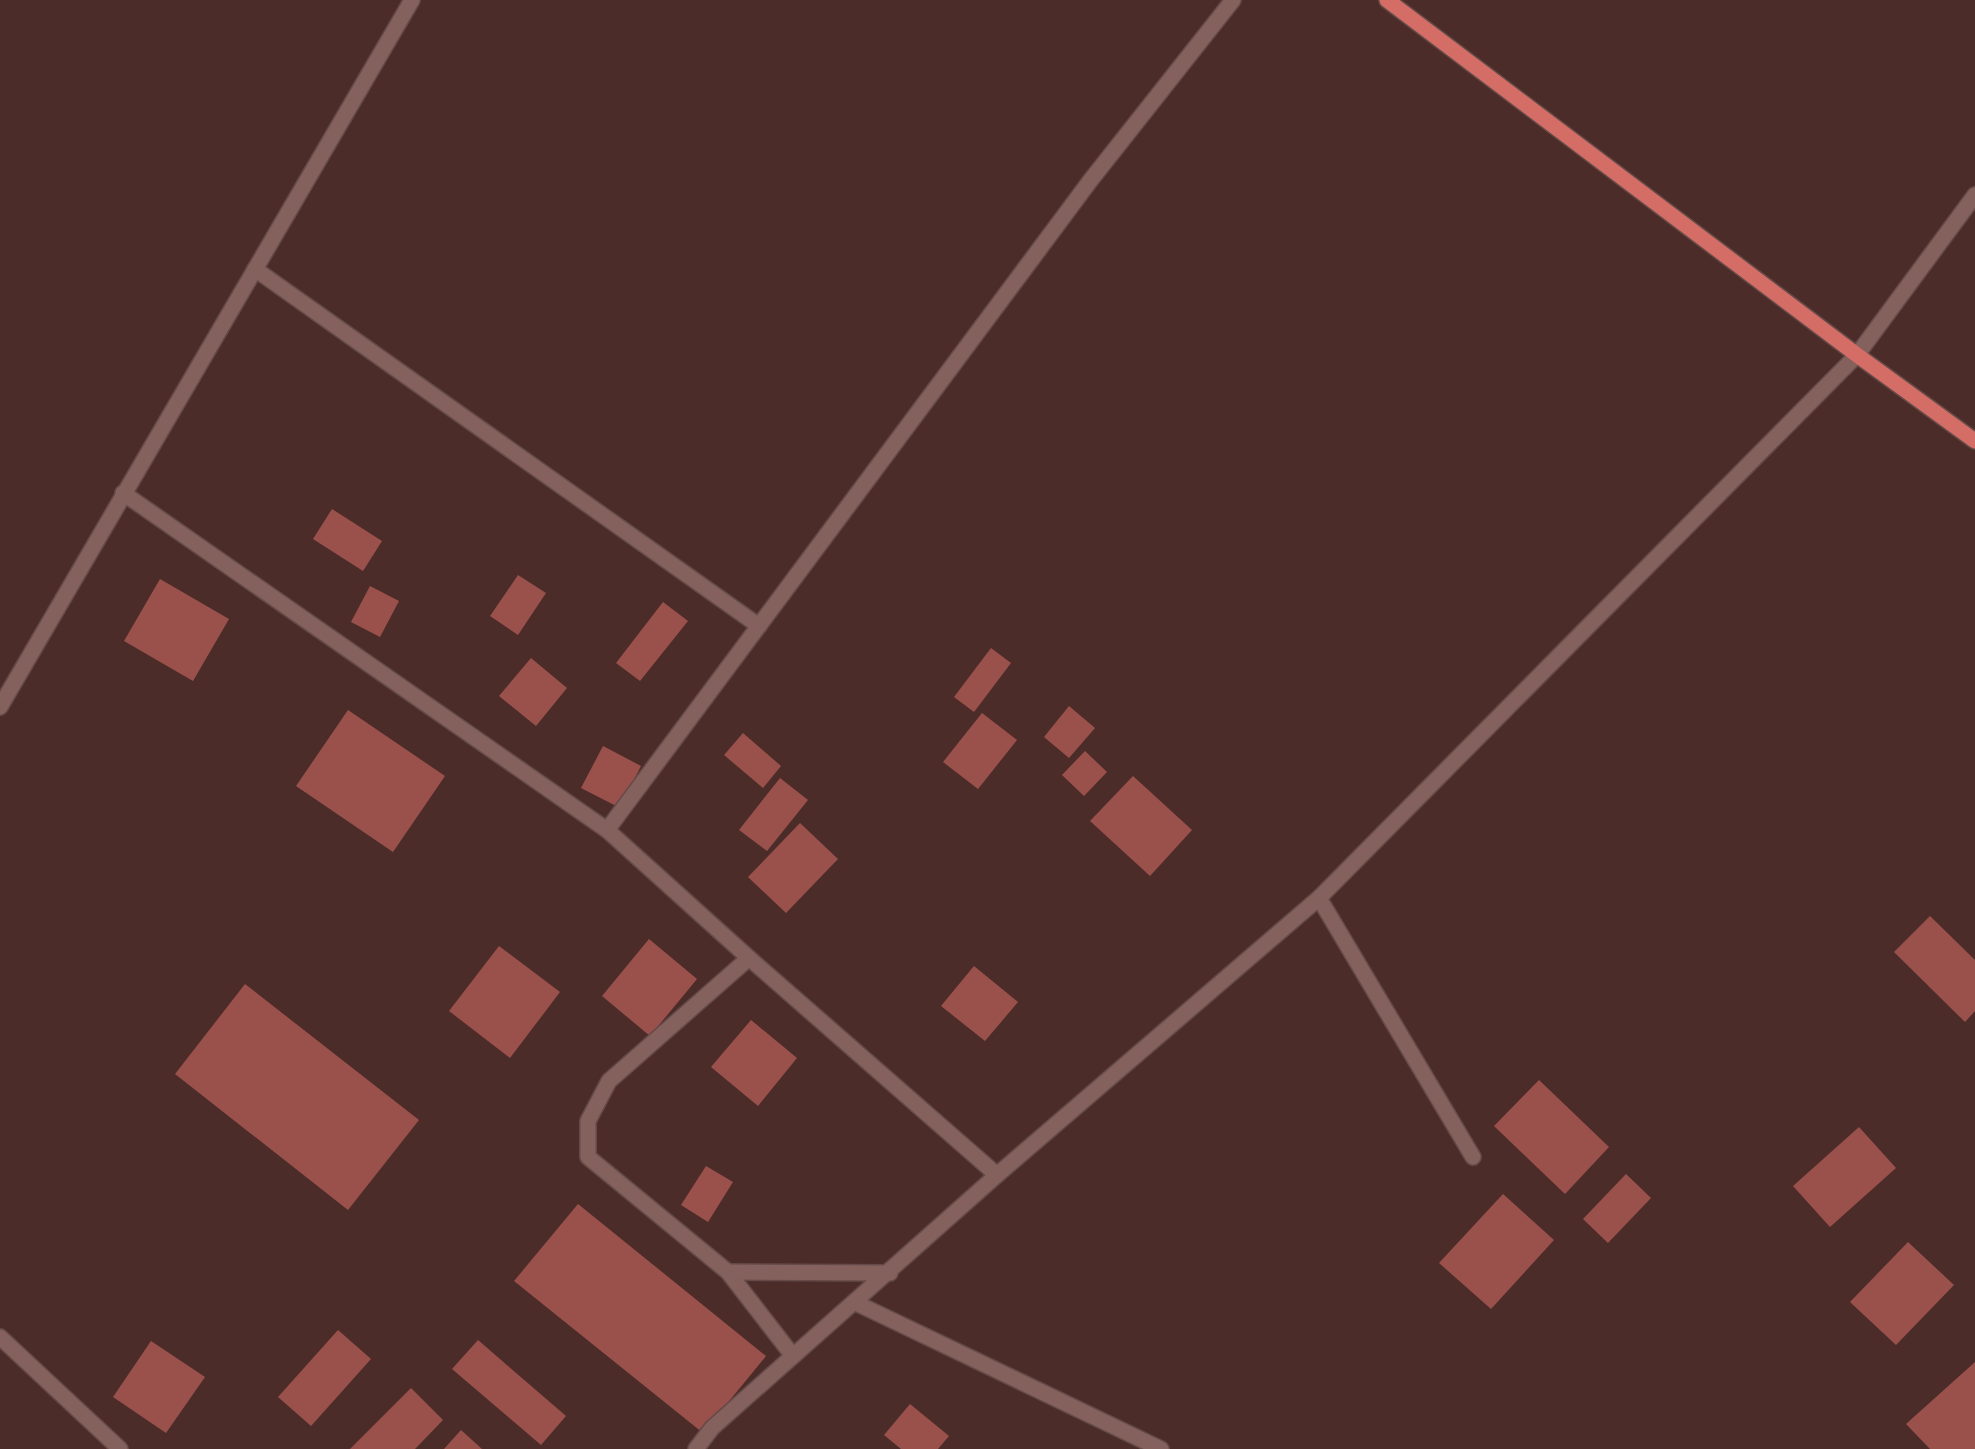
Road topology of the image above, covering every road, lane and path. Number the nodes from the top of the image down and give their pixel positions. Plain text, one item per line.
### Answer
1 (412, 0) edge
2 (1233, 0) edge
3 (1387, 0) edge
4 (1975, 195) edge
5 (255, 269) junction
6 (1857, 355) junction
7 (1975, 441) edge
8 (123, 493) junction
9 (759, 626) junction
10 (0, 707) edge
11 (607, 830) junction
12 (1319, 898) junction
13 (749, 958) junction
14 (1473, 1157) dead end
15 (997, 1175) junction
16 (728, 1272) junction
17 (890, 1272) junction
18 (854, 1302) junction
19 (0, 1337) edge
20 (793, 1356) junction
21 (120, 1449) edge
22 (696, 1449) edge
23 (1161, 1449) edge

1 - 5 street
2 - 9 street
3 - 6 highway
4 - 6 street
5 - 8 street
5 - 9 street
6 - 7 highway
6 - 12 street
8 - 10 street
8 - 11 street
9 - 11 street
11 - 13 street
12 - 14 street
12 - 15 street
13 - 15 street
13 - 16 street
15 - 17 street
16 - 17 street
16 - 20 street
17 - 18 street
18 - 20 street
18 - 23 street
19 - 21 street
20 - 22 street

